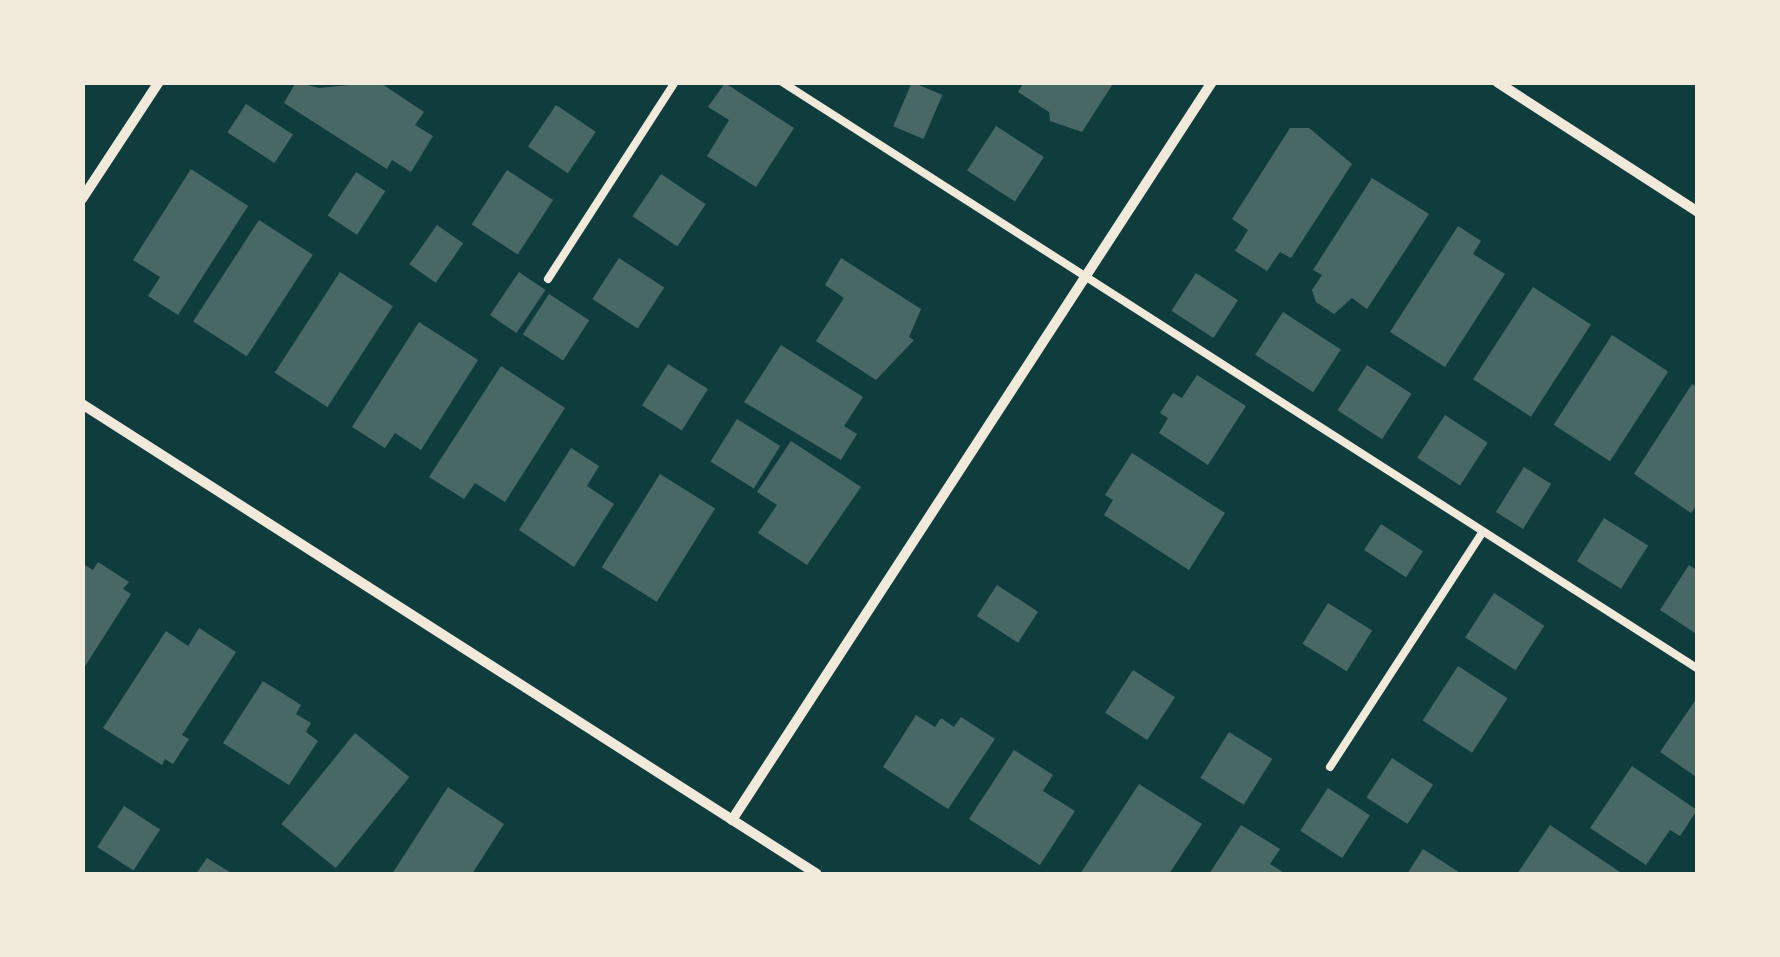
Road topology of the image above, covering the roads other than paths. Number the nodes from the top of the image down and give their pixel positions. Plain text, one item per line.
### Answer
1 (159, 82) edge
2 (675, 82) edge
3 (782, 82) edge
4 (1212, 82) edge
5 (1497, 82) edge
6 (82, 199) edge
7 (1698, 212) edge
8 (548, 279) dead end
9 (1084, 281) junction
10 (82, 404) edge
11 (1482, 533) junction
12 (1698, 669) edge
13 (1330, 767) dead end
14 (732, 820) junction
15 (817, 874) edge

1 - 6 street
2 - 8 lane
3 - 9 lane
4 - 9 street
5 - 7 street
9 - 11 lane
9 - 14 street
10 - 14 street
11 - 12 lane
11 - 13 lane
14 - 15 street

